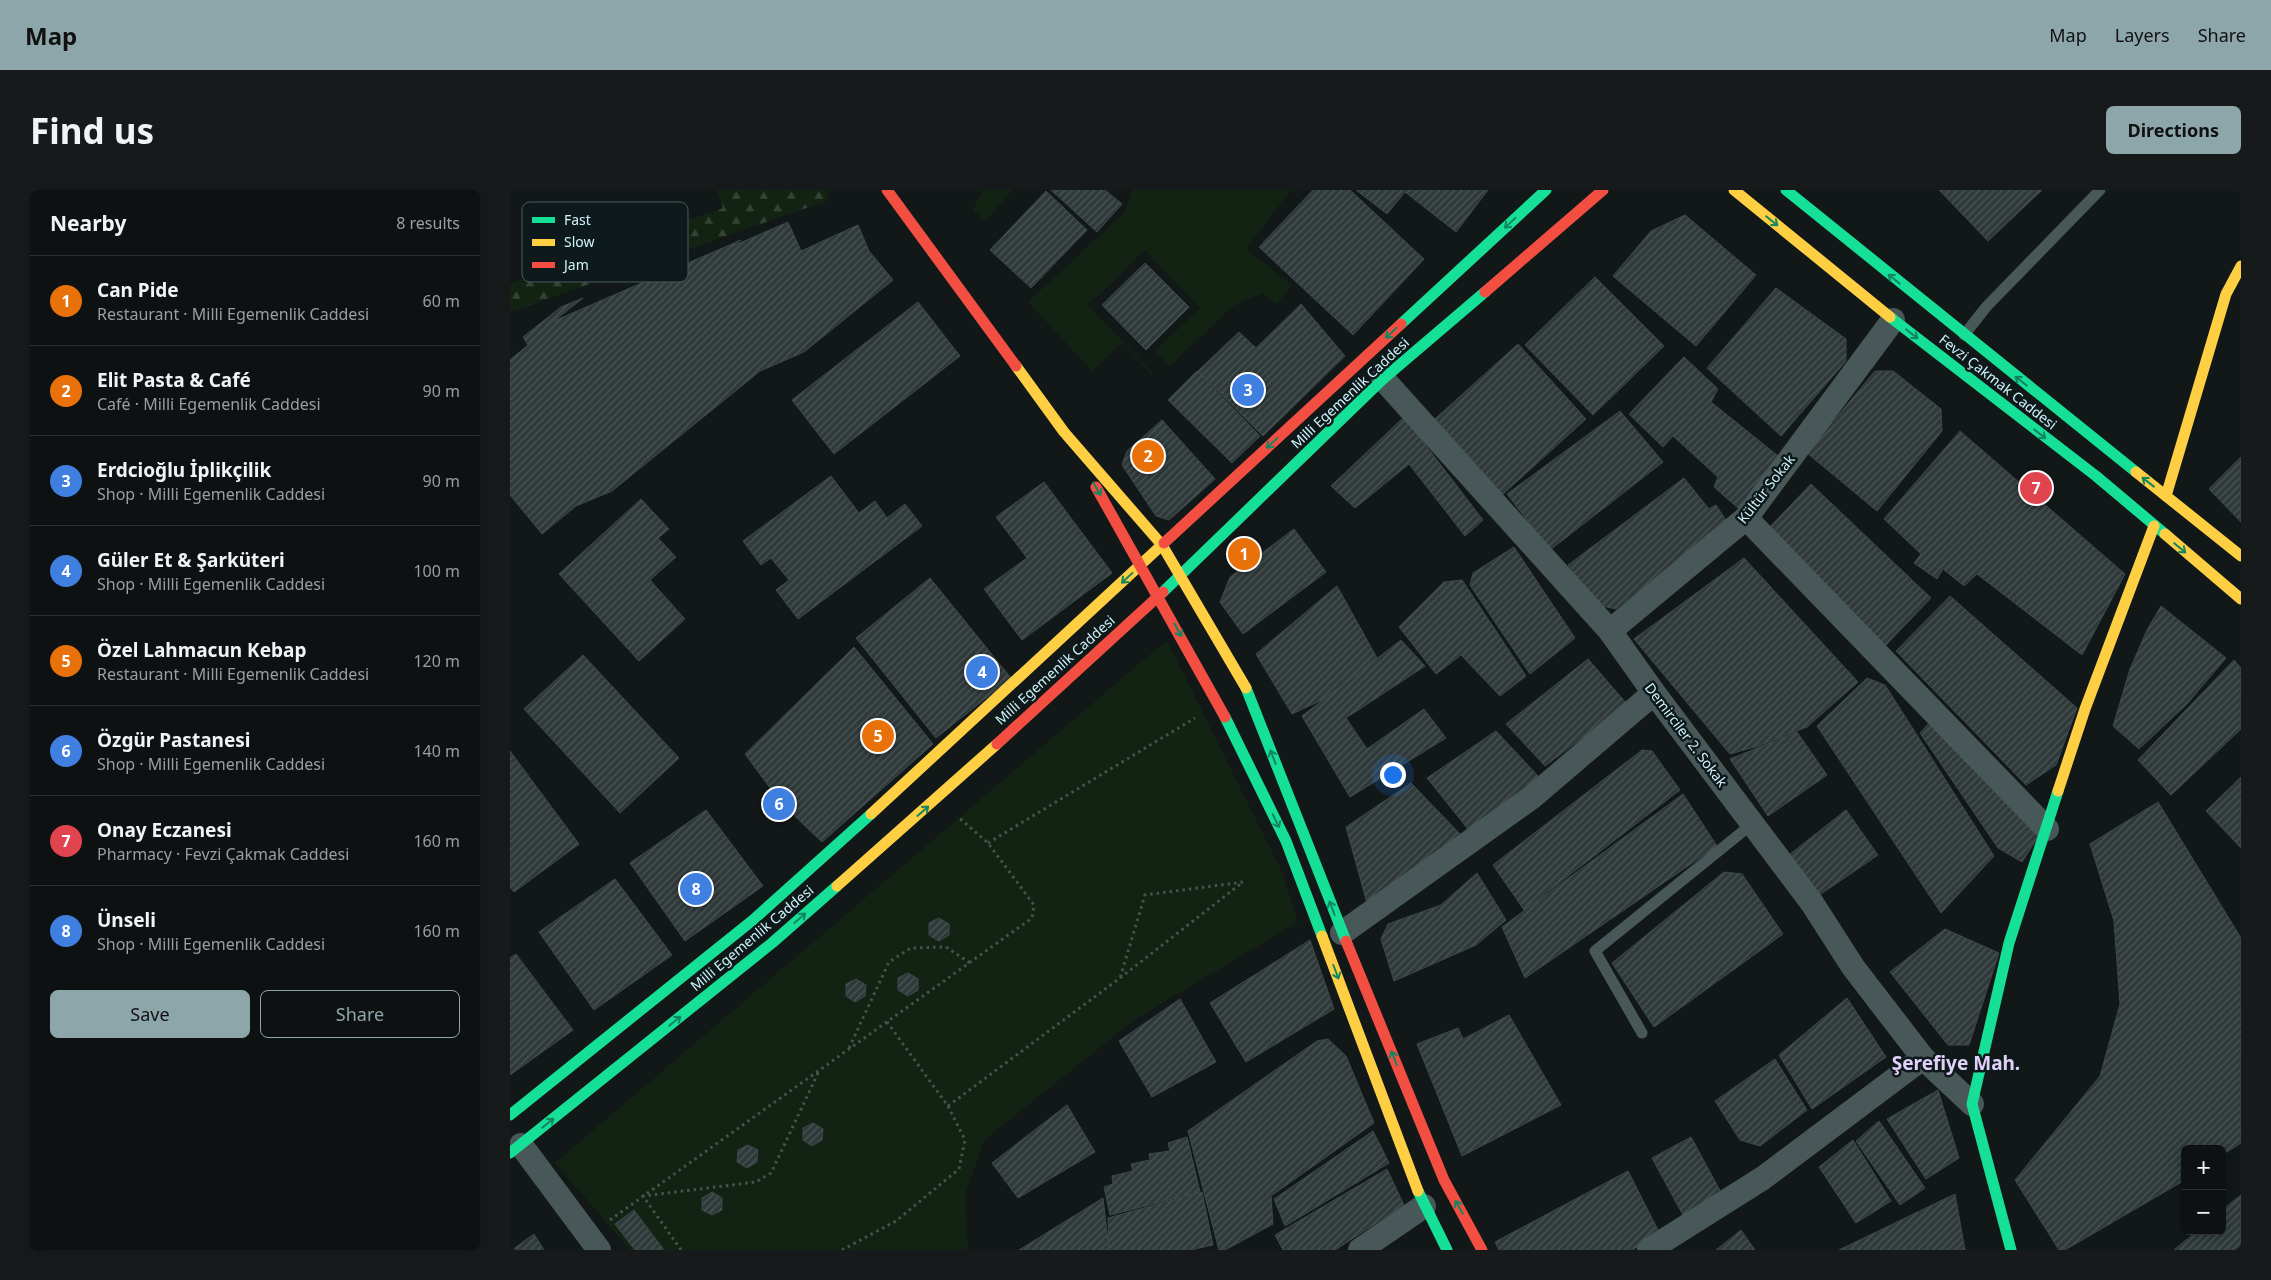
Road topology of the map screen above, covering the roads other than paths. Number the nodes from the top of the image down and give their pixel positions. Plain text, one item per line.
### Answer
1 (887, 190) edge
2 (1546, 190) edge
3 (1604, 190) edge
4 (1734, 190) edge
5 (1786, 190) edge
6 (2100, 190) edge
7 (2241, 266) edge
8 (1892, 320) junction
9 (1964, 335) junction
10 (1384, 379) junction
11 (1064, 432) junction
12 (2166, 496) junction
13 (1746, 518) junction
14 (2154, 526) junction
15 (1162, 545) junction
16 (2241, 556) edge
17 (1140, 565) junction
18 (1180, 576) junction
19 (1159, 596) junction
20 (2241, 600) edge
21 (1610, 631) junction
22 (1654, 693) junction
23 (1752, 824) junction
24 (2047, 829) junction
25 (1342, 933) junction
26 (1642, 1033) dead end
27 (1923, 1058) junction
28 (1972, 1104) junction
29 (510, 1115) edge
30 (515, 1149) edge
31 (1424, 1206) junction
32 (594, 1243) edge
33 (1360, 1250) edge
34 (1447, 1250) edge
35 (1482, 1250) edge
36 (1649, 1250) edge
37 (2011, 1250) edge

1 - 11 street
2 -> 15 street, Milli Egemenlik Caddesi
3 - 10 street, Milli Egemenlik Caddesi
4 -> 8 street, Fevzi Çakmak Caddesi
9 -> 5 street, Fevzi Çakmak Caddesi
6 - 9 lane
7 - 12 street
8 - 13 street, Kültür Sokak
8 -> 14 street, Fevzi Çakmak Caddesi
12 -> 9 street, Fevzi Çakmak Caddesi
10 - 18 street, Milli Egemenlik Caddesi
10 - 21 street, Demirciler 2. Sokak
11 - 15 street
11 -> 17 street
12 - 16 street, Fevzi Çakmak Caddesi
13 - 21 street, Kültür Sokak
13 - 24 street
14 -> 20 street, Fevzi Çakmak Caddesi
14 - 24 street
15 - 17 street, Milli Egemenlik Caddesi
15 - 18 street
17 - 19 street
17 -> 29 street, Milli Egemenlik Caddesi
18 - 19 street, Milli Egemenlik Caddesi
25 -> 18 street
30 -> 19 street, Milli Egemenlik Caddesi
19 -> 31 street
21 - 22 street, Demirciler 2. Sokak
22 - 23 street, Demirciler 2. Sokak
22 - 25 street
23 - 26 lane
23 - 27 street, Demirciler 2. Sokak
24 - 28 street
35 -> 25 street
27 - 28 street, Demirciler 2. Sokak
27 - 36 street
28 - 37 street
30 - 32 street
31 - 33 street
31 - 34 street

